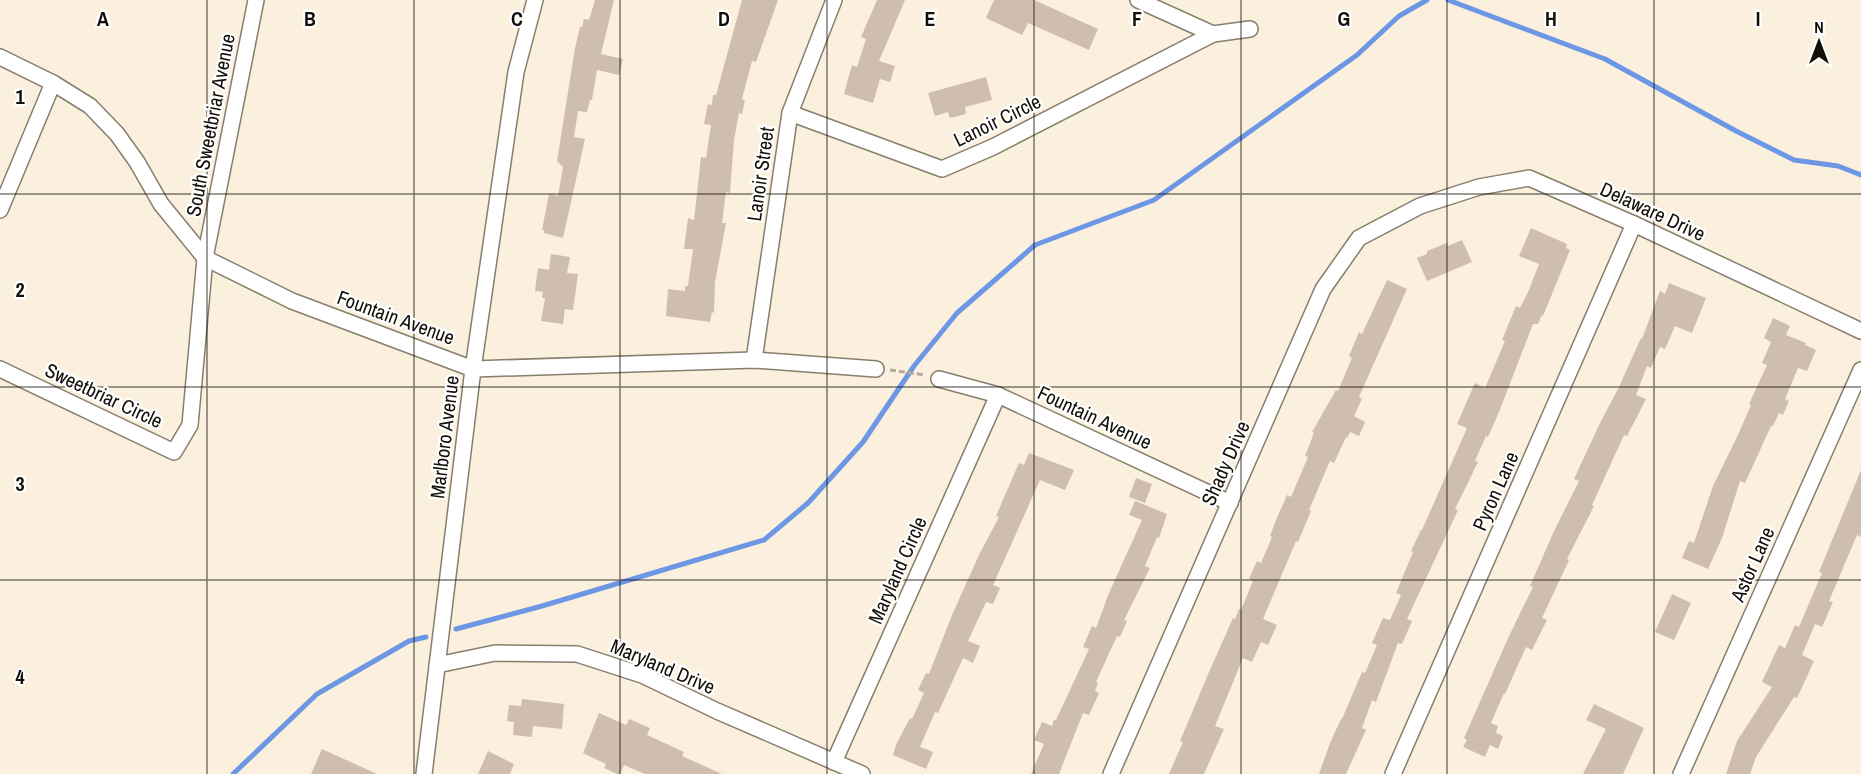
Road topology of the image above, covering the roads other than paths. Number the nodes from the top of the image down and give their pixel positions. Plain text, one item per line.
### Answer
1 (256, 0) edge
2 (535, 0) edge
3 (834, 0) edge
4 (1138, 0) edge
5 (1250, 29) dead end
6 (1214, 34) junction
7 (0, 57) edge
8 (53, 83) junction
9 (790, 113) junction
10 (1420, 206) joint
11 (0, 210) edge
12 (1635, 224) junction
13 (206, 258) junction
14 (1861, 331) edge
15 (754, 360) junction
16 (0, 369) edge
17 (473, 369) junction
18 (876, 369) dead end
19 (1861, 370) edge
20 (939, 379) dead end
21 (998, 395) junction
22 (1230, 503) junction
23 (437, 665) junction
24 (834, 762) junction
25 (424, 774) edge
26 (862, 774) edge
27 (1111, 774) edge
28 (1393, 774) edge
29 (1681, 774) edge

1 - 13 street, South Sweetbriar Avenue
2 - 17 street, Marlboro Avenue
3 - 9 street, Lanoir Street
4 - 6 street
5 - 6 street, Lanoir Circle
6 - 9 street, Lanoir Circle
7 - 8 street, Fountain Avenue
8 - 11 street
8 - 13 street, Fountain Avenue
9 - 15 street, Lanoir Street
10 - 12 street, Delaware Drive
10 - 22 street, Shady Drive
12 - 14 street, Delaware Drive
12 - 28 street, Pyron Lane
13 - 16 street, Sweetbriar Circle
13 - 17 street, Fountain Avenue
15 - 17 street, Fountain Avenue
15 - 18 street, Fountain Avenue
17 - 23 street, Marlboro Avenue
19 - 29 street, Astor Lane
20 - 21 street, Fountain Avenue
21 - 22 street, Fountain Avenue
21 - 24 street, Maryland Circle
22 - 27 street, Shady Drive
23 - 24 street, Maryland Drive
23 - 25 street, Marlboro Avenue
24 - 26 street, Maryland Drive

